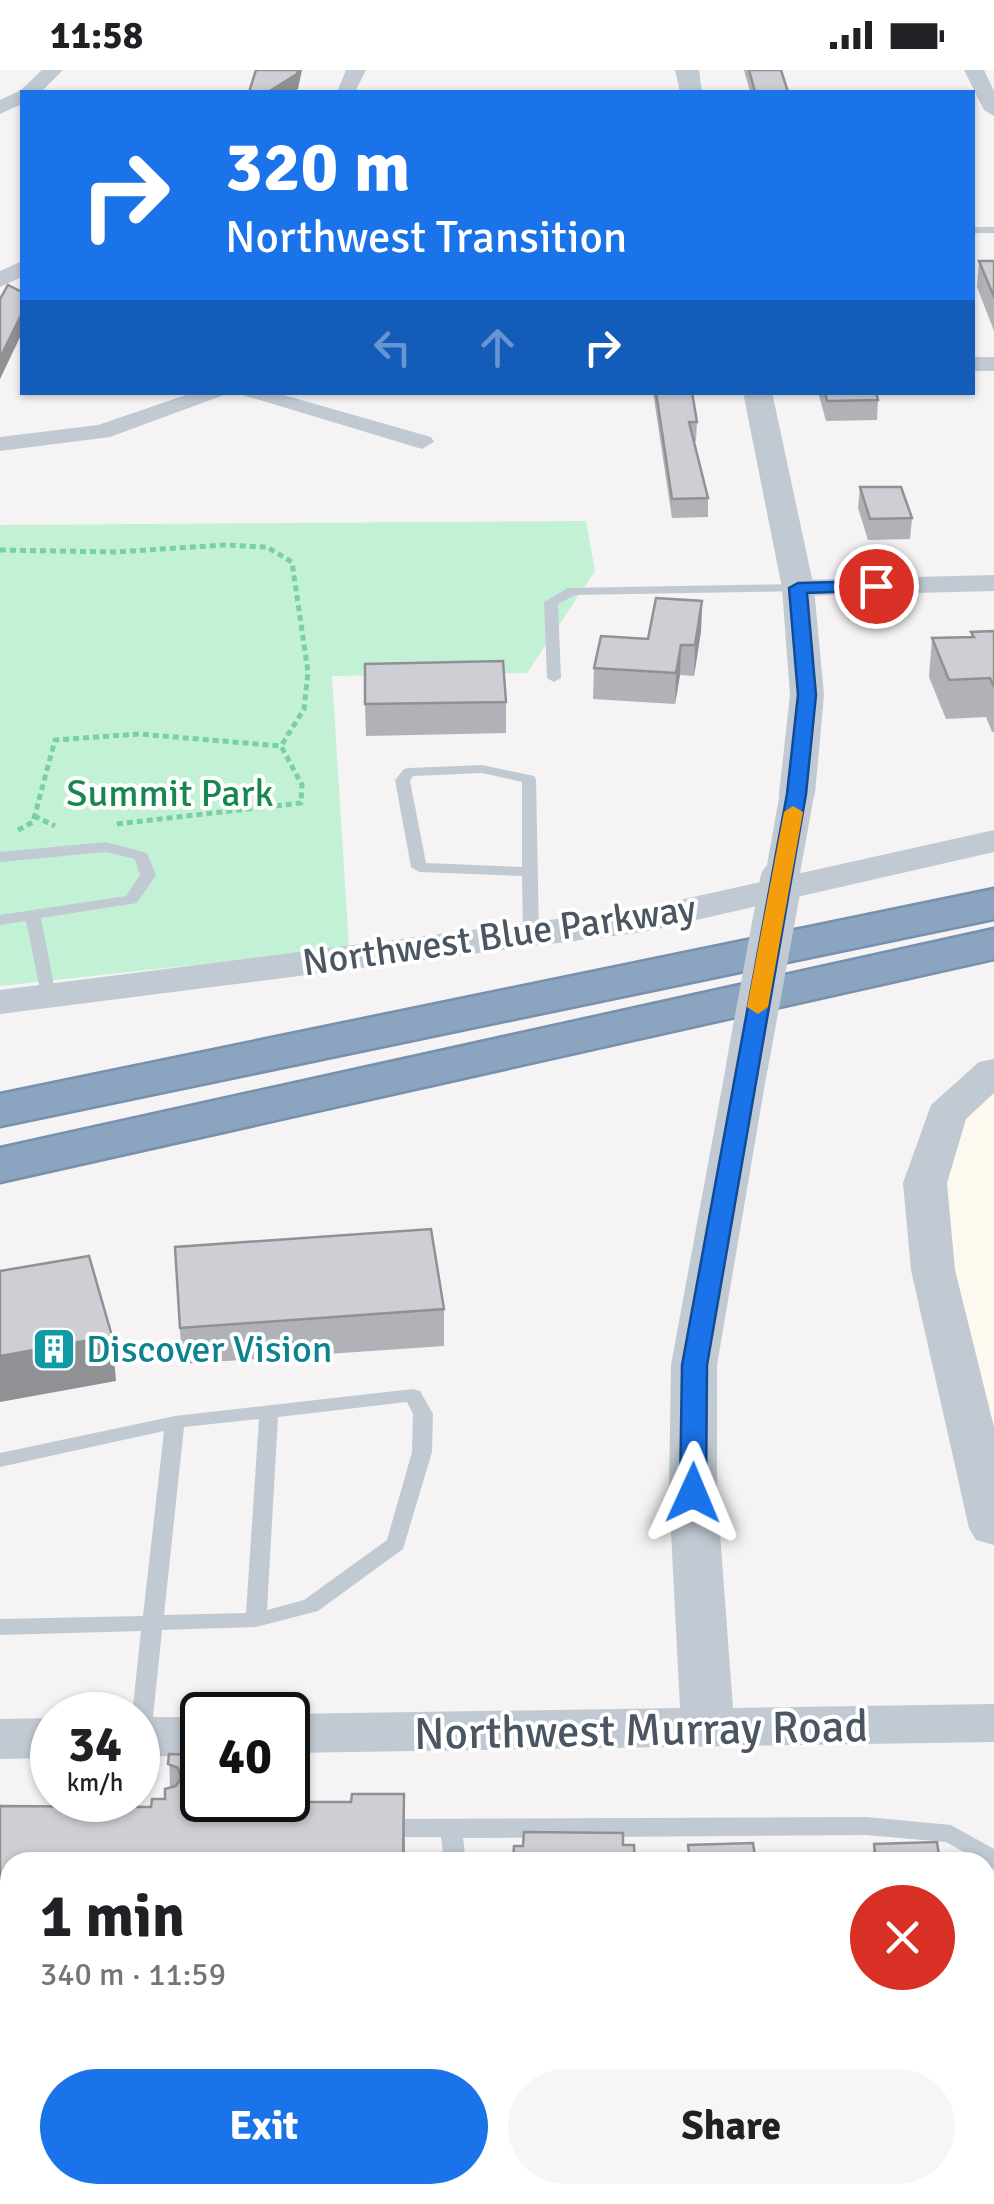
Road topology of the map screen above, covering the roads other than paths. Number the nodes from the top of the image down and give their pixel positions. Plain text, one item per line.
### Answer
1 (52, 70) edge
2 (974, 70) edge
3 (32, 90) edge
4 (994, 110) edge
5 (211, 395) edge
6 (256, 395) edge
7 (758, 395) edge
8 (422, 442) dead end
9 (0, 444) edge
10 (994, 584) edge
11 (798, 588) junction
12 (554, 678) dead end
13 (994, 841) edge
14 (0, 857) edge
15 (529, 872) junction
16 (994, 904) edge
17 (33, 916) junction
18 (0, 920) edge
19 (531, 934) junction
20 (994, 944) edge
21 (48, 996) junction
22 (0, 1002) edge
23 (989, 1082) edge
24 (0, 1110) edge
25 (0, 1164) edge
26 (269, 1412) junction
27 (175, 1422) junction
28 (0, 1460) edge
29 (989, 1488) edge
30 (256, 1620) junction
31 (152, 1626) junction
32 (0, 1627) edge
33 (144, 1692) edge
34 (994, 1723) edge
35 (708, 1727) junction
36 (310, 1734) edge
37 (30, 1738) edge
38 (0, 1739) edge
39 (352, 1827) edge
40 (451, 1829) junction
41 (454, 1852) edge
42 (981, 1852) edge

1 - 3 street
2 - 4 street
5 - 9 street
6 - 8 street
7 - 11 street
10 - 11 street
11 - 12 lane
11 - 35 street, bridge
13 - 19 street, Northwest Blue Parkway
14 - 17 lane
15 - 15 lane
15 - 19 lane
16 - 24 highway
17 - 18 lane
17 - 21 lane
19 - 21 street, Northwest Blue Parkway
20 - 25 highway
21 - 22 street, Northwest Blue Parkway
23 - 29 street
26 - 27 lane
26 - 30 lane
26 - 30 lane
27 - 28 lane
27 - 31 lane
30 - 31 lane
31 - 32 lane
31 - 33 lane
34 - 35 street, Northwest Murray Road
35 - 36 street, Northwest Murray Road
37 - 38 street
39 - 40 lane
40 - 41 lane
40 - 42 lane

